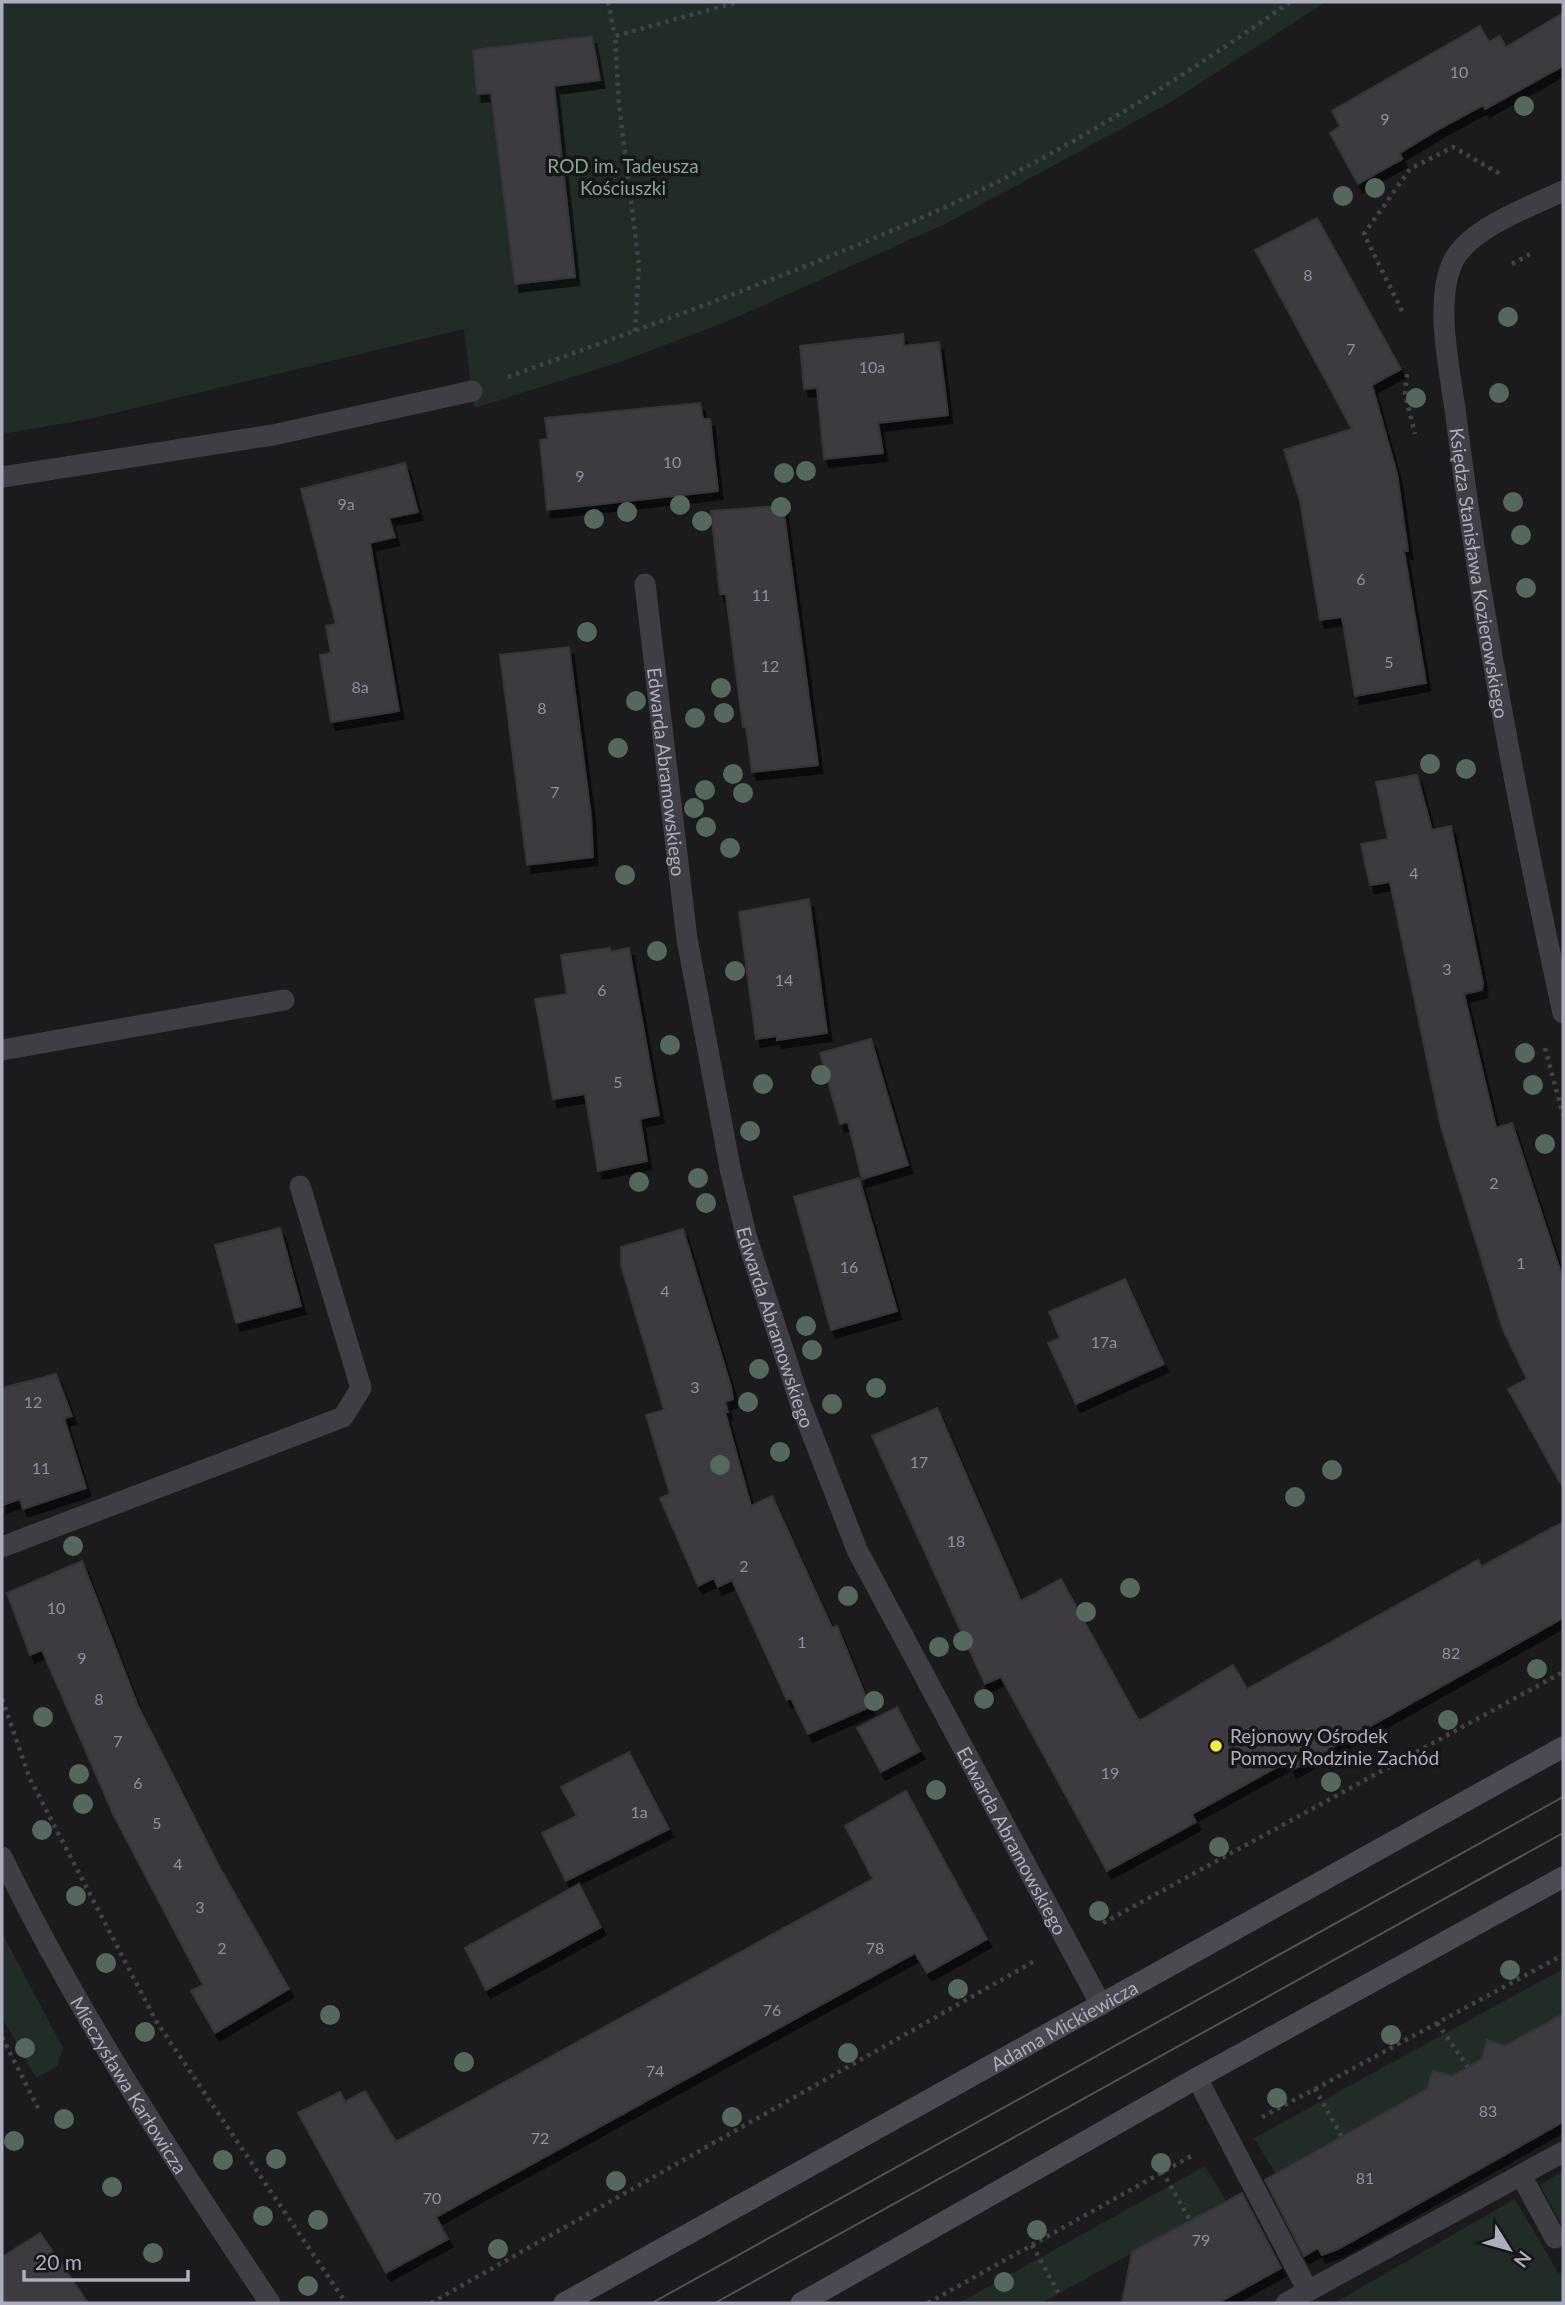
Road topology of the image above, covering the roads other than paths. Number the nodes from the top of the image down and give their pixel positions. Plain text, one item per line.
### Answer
1 (1563, 191) edge
2 (472, 391) road end
3 (2, 477) edge
4 (645, 584) dead end
5 (284, 1000) dead end
6 (1563, 1013) edge
7 (2, 1050) edge
8 (300, 1186) dead end
9 (2, 1547) edge
10 (1563, 1747) edge
11 (2, 1857) edge
12 (1563, 1877) edge
13 (1101, 2006) junction
14 (1197, 2078) junction
15 (1563, 2152) edge
16 (1521, 2175) junction
17 (1555, 2238) dead end
18 (1308, 2291) junction
19 (270, 2303) edge
20 (564, 2303) edge
21 (801, 2303) edge
22 (1286, 2303) edge

1 - 6 street, Księdza Stanisława Kozierowskiego
2 - 3 street
4 - 13 street, Edwarda Abramowskiego
5 - 7 street
8 - 9 street
10 - 13 street, Adama Mickiewicza
11 - 19 street, Mieczysława Karłowicza
12 - 14 street
13 - 20 street, Adama Mickiewicza
14 - 18 street
14 - 21 street
15 - 16 street
16 - 17 street
16 - 18 street
18 - 22 street

